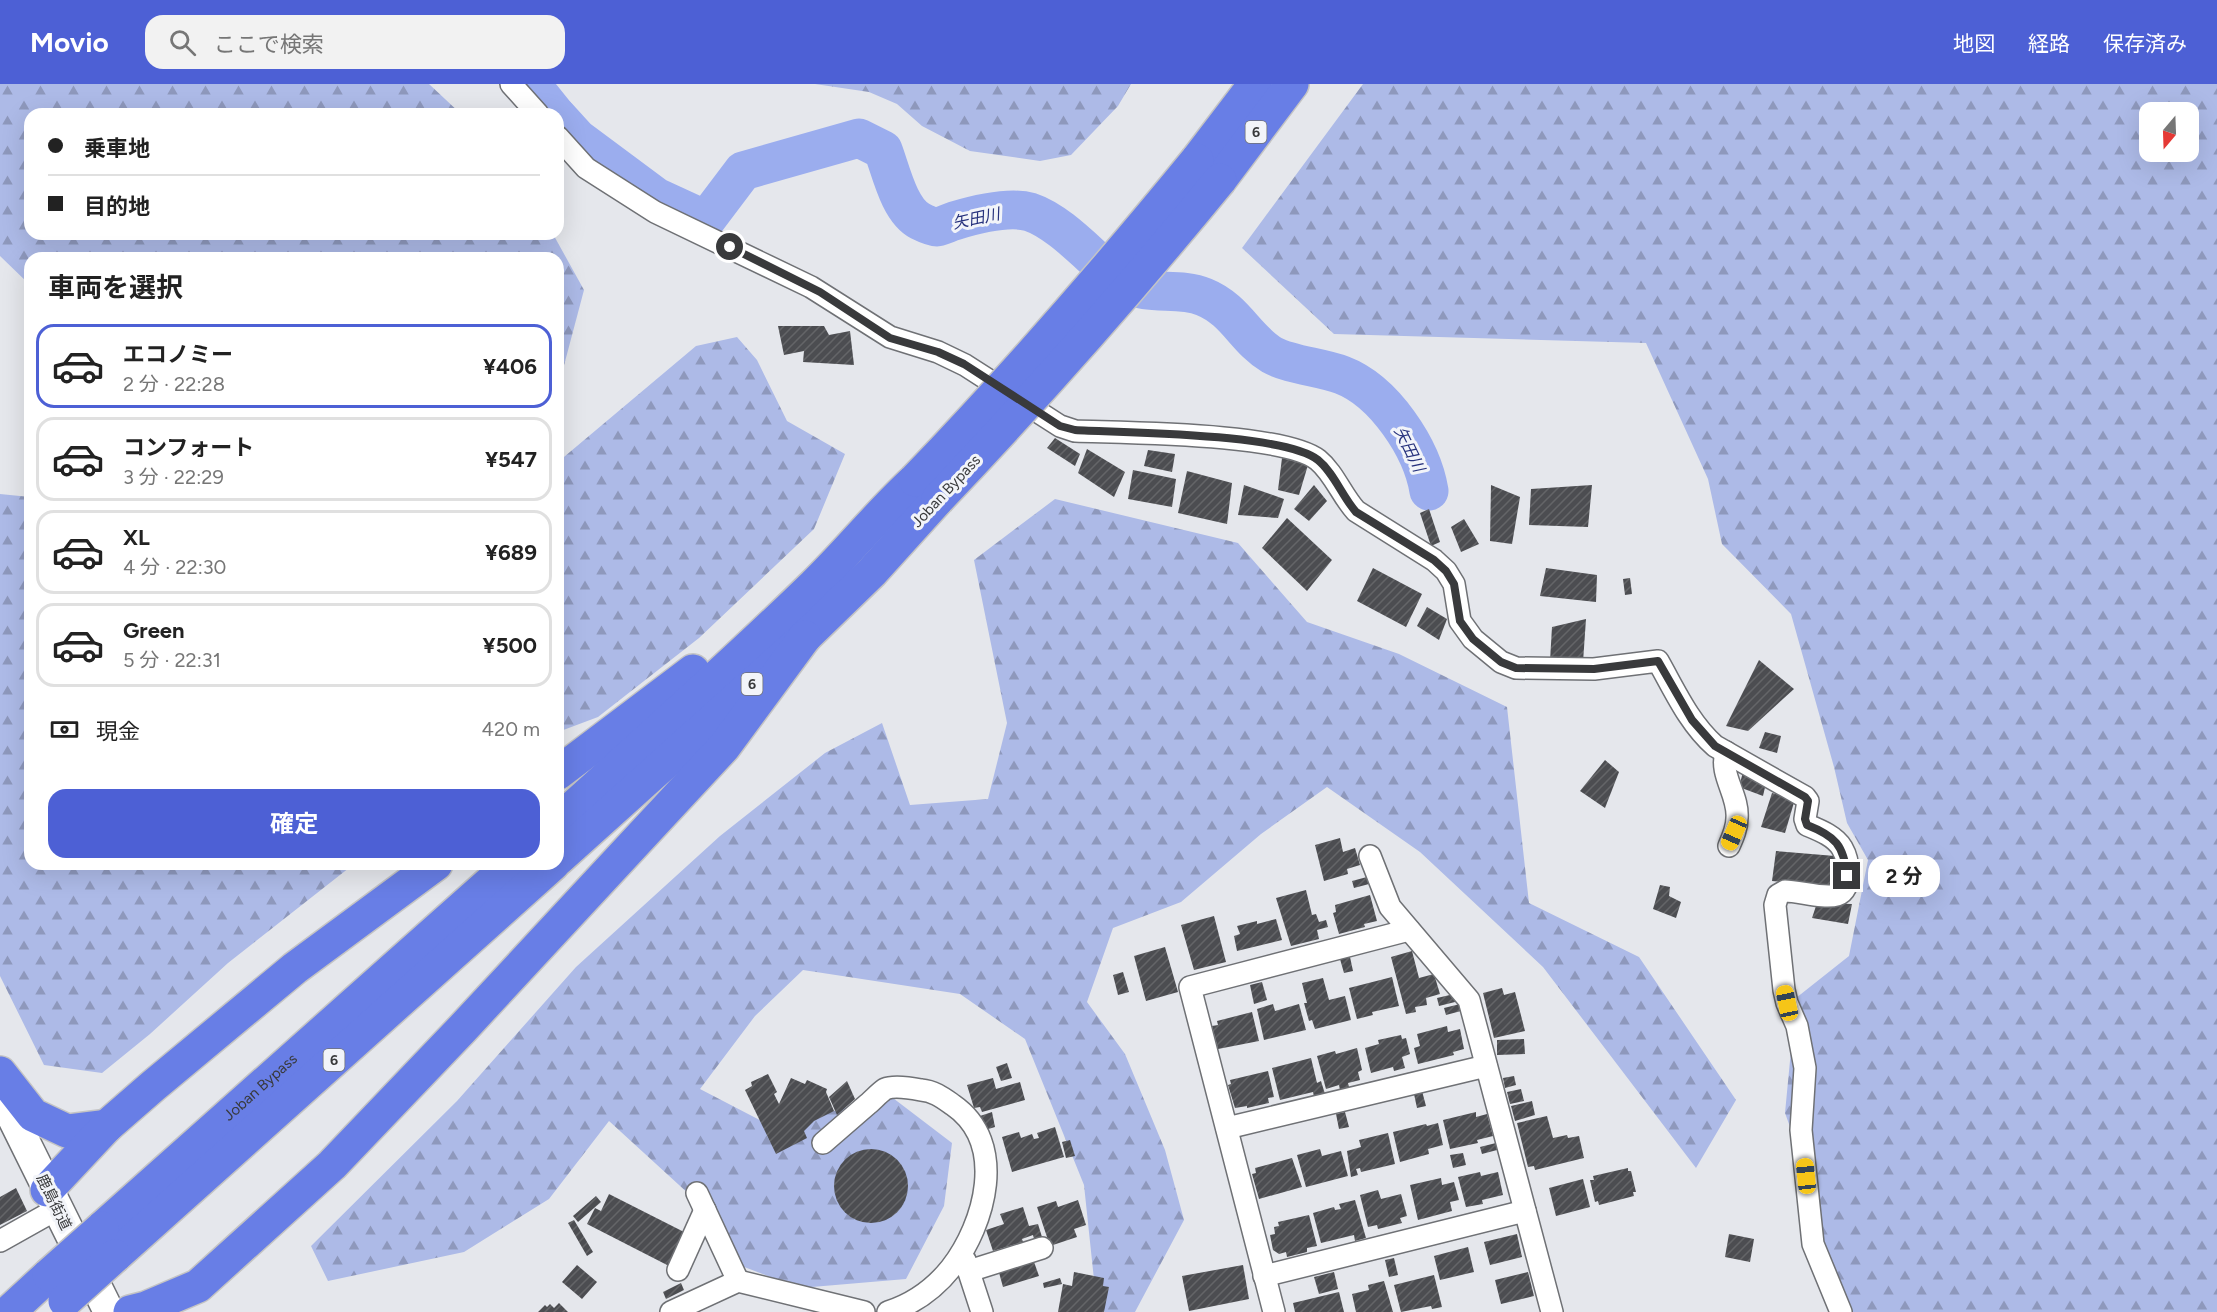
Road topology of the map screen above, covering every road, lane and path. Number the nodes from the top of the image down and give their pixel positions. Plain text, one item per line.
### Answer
1 (511, 84) edge
2 (1255, 84) edge
3 (1292, 84) edge
4 (533, 108) edge
5 (564, 144) edge
6 (1209, 170) junction
7 (926, 489) junction
8 (886, 506) junction
9 (805, 637) junction
10 (1726, 752) junction
11 (564, 769) edge
12 (564, 816) edge
13 (1729, 846) dead end
14 (564, 854) edge
15 (1370, 856) dead end
16 (428, 870) edge
17 (505, 870) edge
18 (546, 870) edge
19 (1409, 930) junction
20 (1486, 1066) junction
21 (0, 1073) edge
22 (0, 1092) edge
23 (107, 1126) junction
24 (1227, 1128) junction
25 (823, 1143) dead end
26 (52, 1200) junction
27 (1525, 1211) junction
28 (0, 1241) edge
29 (108, 1242) junction
30 (1042, 1248) dead end
31 (962, 1250) junction
32 (678, 1270) dead end
33 (969, 1271) junction
34 (1264, 1276) junction
35 (738, 1281) junction
36 (198, 1286) junction
37 (56, 1296) edge
38 (816, 1306) edge
39 (9, 1312) edge
40 (108, 1312) edge
41 (130, 1312) edge
42 (180, 1312) edge
43 (671, 1312) edge
44 (864, 1312) edge
45 (888, 1312) edge
46 (982, 1312) edge
47 (1274, 1312) edge
48 (1552, 1312) edge
49 (1841, 1312) edge

1 - 4 street
2 - 6 highway, Joban Bypass / 6
3 - 6 highway, Joban Bypass / 6
5 - 10 street
6 - 7 highway, Joban Bypass / 6, bridge
7 - 8 highway, Joban Bypass / 6
7 - 9 highway, Joban Bypass / 6
8 - 11 highway
8 - 12 highway, Joban Bypass / 6
9 - 14 highway, Joban Bypass / 6
9 - 36 highway
10 - 13 street
10 - 49 street
15 - 19 street
16 - 23 highway
17 - 29 highway, Joban Bypass / 6
18 - 29 highway, Joban Bypass / 6
19 - 20 street
19 - 24 street
20 - 24 street
20 - 27 street
21 - 23 highway
22 - 26 street, 鹿島街道
23 - 26 highway
24 - 34 street
25 - 31 street
26 - 28 street
26 - 40 street, 鹿島街道
27 - 34 street
27 - 48 street
29 - 37 highway, Joban Bypass / 6, bridge
30 - 33 street
31 - 33 street
31 - 45 street
32 - 35 street
33 - 46 street
34 - 47 street
35 - 38 street
35 - 43 street
36 - 41 highway
36 - 42 highway
37 - 39 highway, Joban Bypass / 6
38 - 44 street

